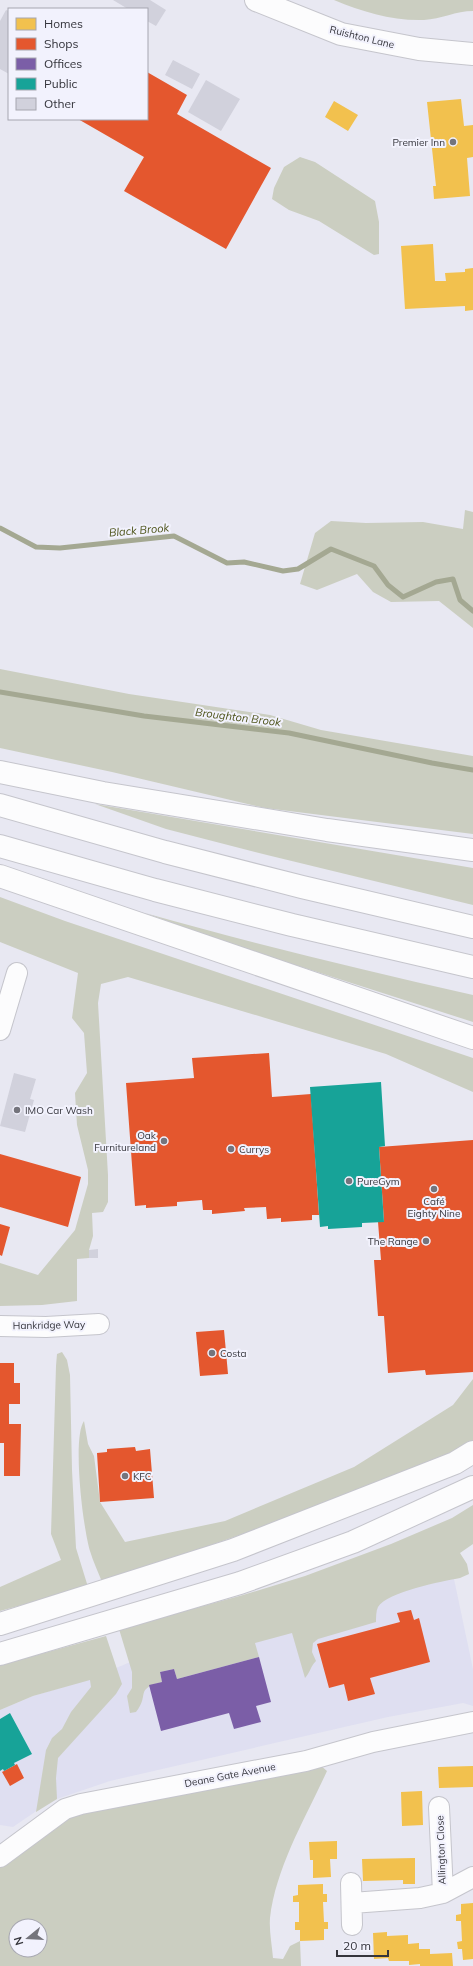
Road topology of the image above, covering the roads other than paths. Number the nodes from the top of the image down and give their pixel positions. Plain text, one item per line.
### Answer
1 (256, 0) edge
2 (473, 54) edge
3 (0, 772) edge
4 (0, 805) edge
5 (0, 846) edge
6 (473, 850) edge
7 (0, 876) edge
8 (473, 927) edge
9 (473, 967) edge
10 (17, 973) dead end
11 (0, 1030) edge
12 (473, 1038) edge
13 (99, 1324) dead end
14 (0, 1326) edge
15 (473, 1452) edge
16 (473, 1487) edge
17 (0, 1624) edge
18 (0, 1654) edge
19 (473, 1722) edge
20 (439, 1807) dead end
21 (2, 1850) edge
22 (473, 1877) edge
23 (351, 1883) dead end
24 (442, 1893) junction
25 (352, 1903) junction
26 (352, 1925) dead end

1 - 2 main road, Ruishton Lane
3 - 6 main road
4 - 8 main road
5 - 9 main road
7 - 12 main road
10 - 11 street
13 - 14 street, Hankridge Way
15 - 17 main road
16 - 18 main road
19 - 21 street, Deane Gate Avenue
20 - 24 street, Allington Close
22 - 24 street, Allington Close
23 - 25 street
24 - 25 street, Allington Close
25 - 26 street

